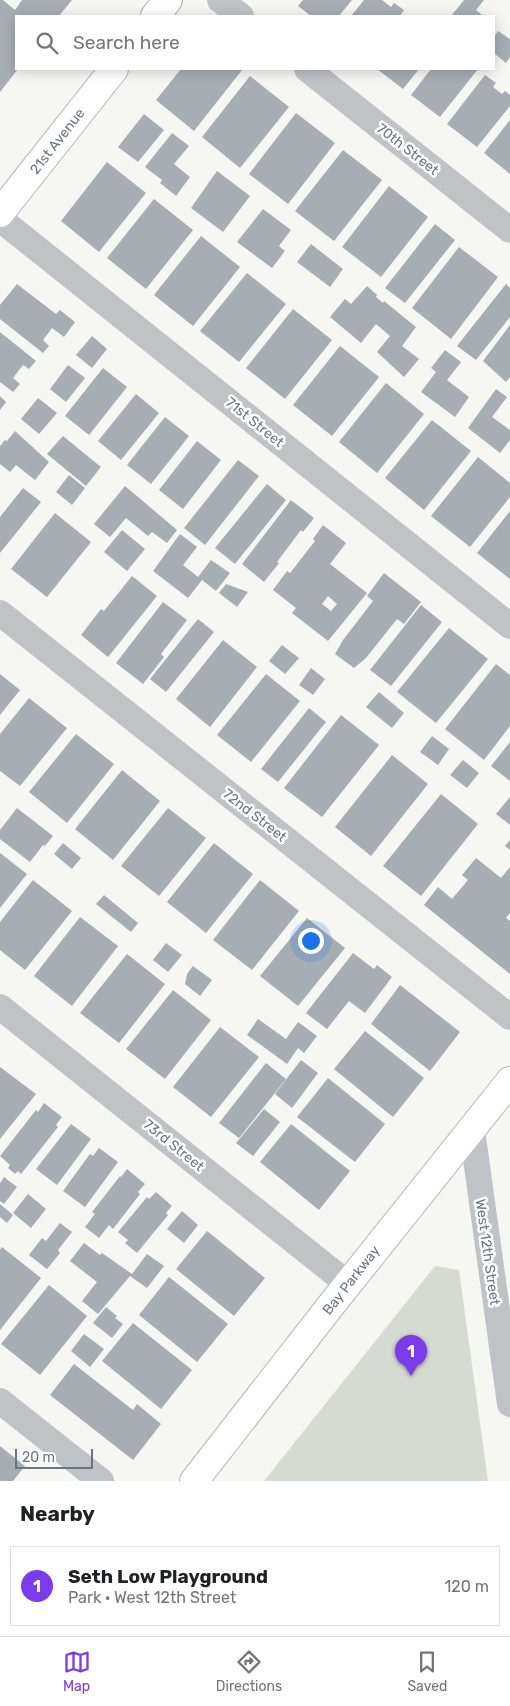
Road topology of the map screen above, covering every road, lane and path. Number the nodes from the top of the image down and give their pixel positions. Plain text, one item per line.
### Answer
1 (168, 0) edge
2 (220, 0) edge
3 (156, 15) edge
4 (240, 15) edge
5 (113, 70) edge
6 (308, 70) edge
7 (0, 213) edge
8 (0, 219) edge
9 (510, 230) edge
10 (0, 613) edge
11 (510, 626) edge
12 (0, 1006) edge
13 (510, 1017) edge
14 (510, 1081) edge
15 (472, 1130) junction
16 (348, 1284) junction
17 (0, 1401) edge
18 (510, 1404) edge
19 (100, 1481) edge
20 (194, 1481) edge

1 - 3 main road
2 - 4 street
5 - 7 main road, 21st Avenue
6 - 9 street, 70th Street
8 - 11 street, 71st Street
10 - 13 street, 72nd Street
12 - 16 street, 73rd Street
14 - 15 main road, Bay Parkway
15 - 16 main road, Bay Parkway
15 - 18 street, West 12th Street
16 - 20 main road, Bay Parkway
17 - 19 street

